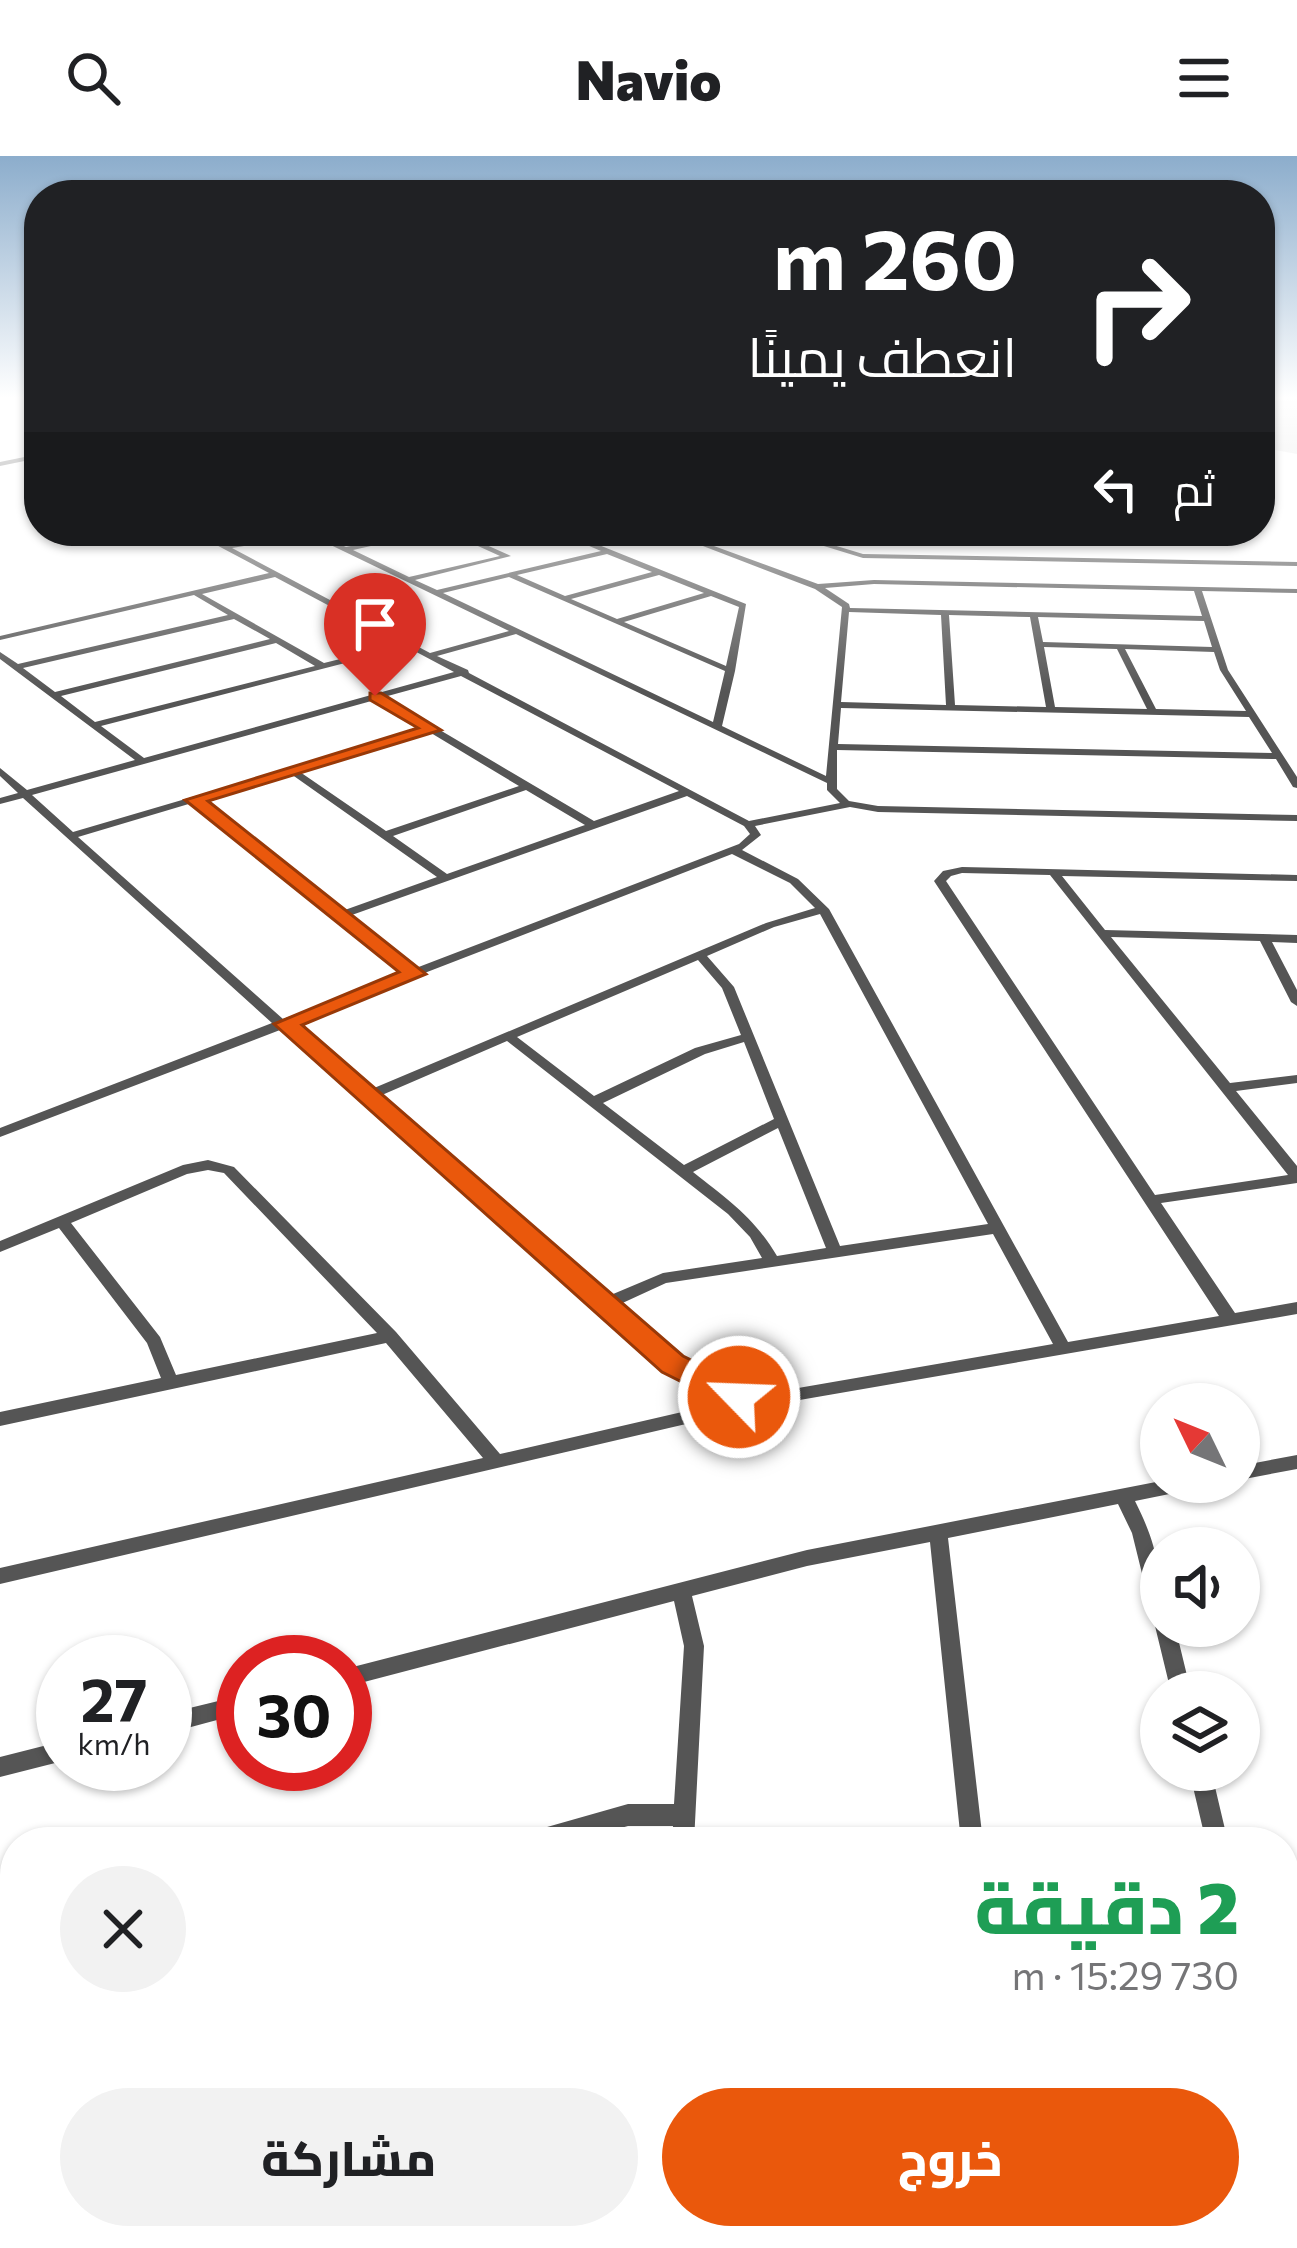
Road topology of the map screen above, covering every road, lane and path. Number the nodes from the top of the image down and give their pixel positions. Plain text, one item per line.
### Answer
1 (231, 546) edge
2 (341, 546) edge
3 (362, 546) edge
4 (484, 546) edge
5 (597, 546) edge
6 (709, 546) edge
7 (829, 546) edge
8 (1196, 546) edge
9 (225, 547) joint
10 (348, 549) junction
11 (610, 551) junction
12 (507, 556) junction
13 (1197, 562) junction
14 (1297, 564) edge
15 (535, 568) junction
16 (660, 572) junction
17 (272, 575) junction
18 (510, 575) junction
19 (409, 579) junction
20 (818, 586) junction
21 (1197, 589) junction
22 (1297, 591) edge
23 (438, 592) junction
24 (196, 593) junction
25 (713, 593) junction
26 (562, 598) junction
27 (847, 610) junction
28 (945, 612) junction
29 (1034, 615) junction
30 (235, 616) junction
31 (1206, 619) junction
32 (614, 622) junction
33 (517, 631) junction
34 (0, 638) edge
35 (278, 640) junction
36 (410, 644) junction
37 (1040, 644) junction
38 (1120, 647) junction
39 (1216, 650) junction
40 (0, 655) edge
41 (431, 655) junction
42 (322, 666) junction
43 (16, 667) junction
44 (730, 671) junction
45 (465, 672) junction
46 (55, 695) junction
47 (375, 696) junction
48 (838, 705) junction
49 (951, 707) junction
50 (1051, 710) junction
51 (1153, 712) junction
52 (1250, 714) junction
53 (94, 724) junction
54 (717, 727) junction
55 (432, 730) junction
56 (833, 747) junction
57 (1279, 756) junction
58 (142, 761) junction
59 (293, 770) junction
60 (0, 771) edge
61 (832, 782) junction
62 (1297, 784) edge
63 (528, 786) junction
64 (687, 792) junction
65 (27, 793) junction
66 (194, 800) junction
67 (0, 801) edge
68 (849, 804) junction
69 (1297, 818) edge
70 (748, 824) junction
71 (593, 825) junction
72 (73, 835) junction
73 (386, 835) junction
74 (734, 850) junction
75 (1053, 872) junction
76 (446, 878) junction
77 (1297, 878) edge
78 (823, 909) junction
79 (341, 915) junction
80 (1102, 933) junction
81 (1264, 938) junction
82 (1297, 939) edge
83 (700, 955) junction
84 (415, 974) junction
85 (1297, 1002) edge
86 (285, 1024) junction
87 (508, 1036) junction
88 (748, 1037) junction
89 (1297, 1078) edge
90 (1226, 1088) junction
91 (369, 1095) junction
92 (592, 1102) junction
93 (782, 1120) junction
94 (0, 1133) edge
95 (682, 1172) junction
96 (1297, 1177) edge
97 (1151, 1200) junction
98 (62, 1221) junction
99 (998, 1228) junction
100 (0, 1247) edge
101 (835, 1252) junction
102 (772, 1261) junction
103 (605, 1304) junction
104 (1297, 1307) edge
105 (1230, 1319) junction
106 (390, 1336) junction
107 (1063, 1348) junction
108 (172, 1383) junction
109 (759, 1401) junction
110 (0, 1419) edge
111 (496, 1461) junction
112 (1297, 1462) edge
113 (1260, 1469) edge
114 (1140, 1493) edge
115 (1123, 1496) junction
116 (938, 1531) junction
117 (1140, 1531) edge
118 (0, 1576) edge
119 (681, 1590) junction
120 (372, 1671) edge
121 (36, 1758) edge
122 (0, 1767) edge
123 (1205, 1791) edge
124 (684, 1815) junction
125 (586, 1827) edge
126 (684, 1827) edge
127 (970, 1827) edge
128 (1213, 1827) edge

1 - 9 street
2 - 10 street
3 - 10 street
4 - 12 street
5 - 11 street
6 - 20 street
7 - 13 street
8 - 13 street
9 - 17 street
10 - 19 street
11 - 15 street
11 - 16 street
12 - 15 street
12 - 19 street
13 - 14 street
15 - 18 street
16 - 25 street
16 - 26 street
17 - 24 street
17 - 36 street
18 - 23 street
18 - 26 street
19 - 23 street
20 - 21 street
20 - 27 street
21 - 22 street
21 - 31 street
23 - 33 street
24 - 30 street
24 - 34 street
25 - 32 street
25 - 44 street
26 - 32 street
27 - 28 street
27 - 48 street
28 - 29 street
28 - 49 street
29 - 31 street
29 - 37 street
30 - 35 street
30 - 43 street
31 - 39 street
32 - 44 street
33 - 41 street
33 - 54 street
35 - 42 street
35 - 46 street
36 - 41 street
36 - 42 street
37 - 38 street
37 - 50 street
38 - 39 street
38 - 51 street
39 - 52 street
40 - 43 street
41 - 45 street
42 - 53 street
43 - 46 street
44 - 54 street
45 - 47 street
45 - 64 street
46 - 53 street
47 - 55 street
47 - 58 street
48 - 49 street
48 - 56 street
49 - 50 street
50 - 51 street
51 - 52 street
52 - 57 street
53 - 58 street
54 - 61 street
55 - 59 street
55 - 63 street
56 - 57 street
56 - 61 street
57 - 62 street
58 - 65 street
59 - 66 street
59 - 73 street
60 - 65 street
61 - 68 street
63 - 71 street
63 - 73 street
64 - 70 street
64 - 71 street
65 - 67 street
65 - 72 street
66 - 72 street
66 - 79 street
68 - 69 street
68 - 70 street
70 - 74 street
71 - 76 street
72 - 86 street
73 - 76 street
74 - 78 street
74 - 84 street
75 - 77 street
75 - 80 street
75 - 97 street
76 - 79 street
78 - 83 street
78 - 99 street
79 - 84 street
80 - 81 street
80 - 90 street
81 - 82 street
81 - 85 street
83 - 87 street
83 - 88 street
84 - 86 street
86 - 91 street
86 - 94 street
87 - 91 street
87 - 92 street
88 - 92 street
88 - 93 street
89 - 90 street
90 - 96 street
91 - 103 street
92 - 95 street
93 - 95 street
93 - 101 street
95 - 102 street
96 - 97 street
97 - 105 street
98 - 100 street
98 - 106 street
98 - 108 street
99 - 101 street
99 - 107 street
101 - 102 street
102 - 103 street
103 - 109 street
104 - 105 street
105 - 107 street
106 - 108 street
106 - 111 street
107 - 109 street
108 - 110 street
109 - 111 street
111 - 118 street
112 - 113 street
114 - 115 street
115 - 116 street
115 - 117 street
116 - 119 street
116 - 127 street
119 - 120 street
119 - 124 street
121 - 122 street
123 - 128 street
124 - 125 street
124 - 126 street

